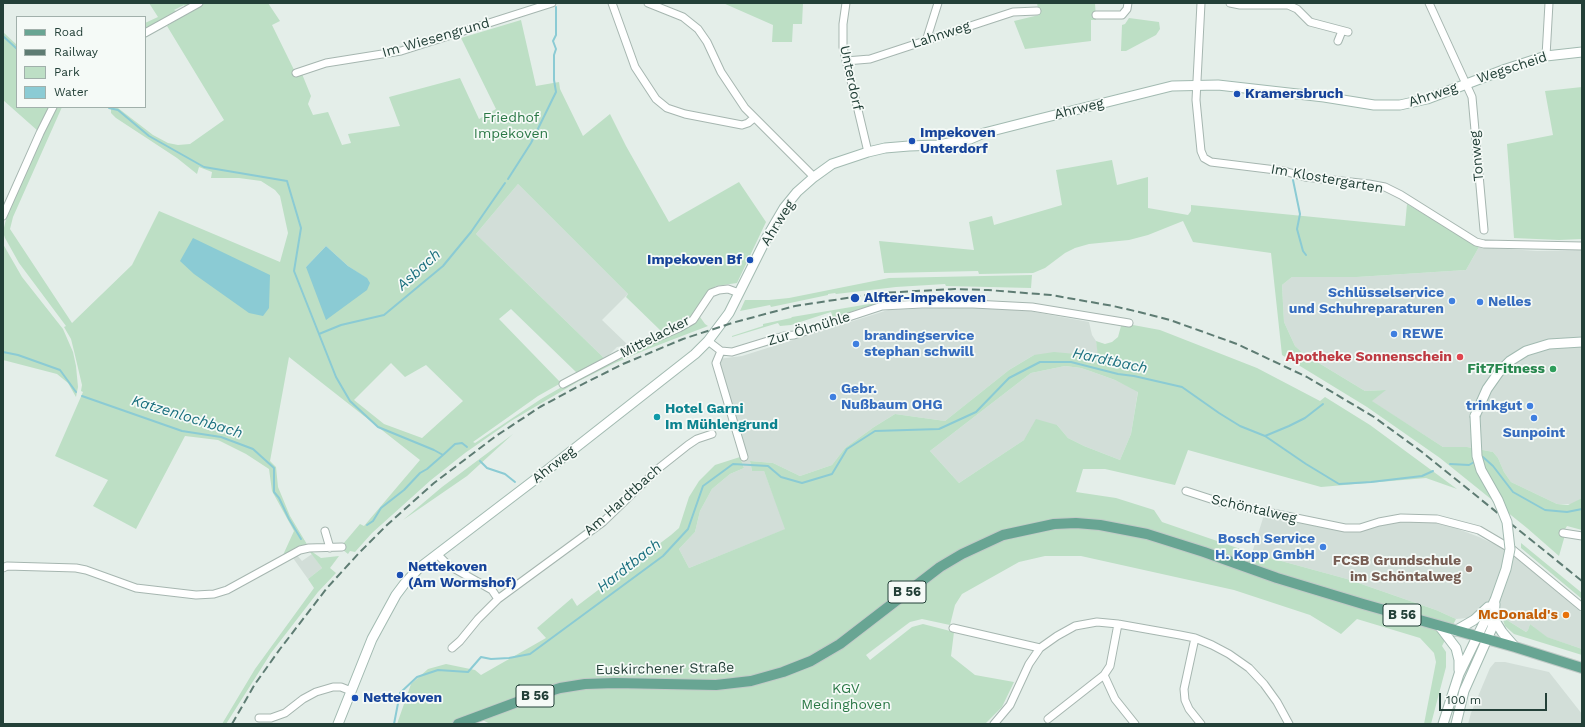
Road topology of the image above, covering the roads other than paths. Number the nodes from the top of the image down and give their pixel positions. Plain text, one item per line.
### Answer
1 (199, 3) edge
2 (552, 3) edge
3 (612, 3) edge
4 (648, 3) edge
5 (846, 3) edge
6 (938, 3) edge
7 (1128, 3) edge
8 (1201, 3) edge
9 (1230, 3) edge
10 (1429, 3) edge
11 (1550, 3) edge
12 (1037, 11) dead end
13 (1096, 15) dead end
14 (146, 32) edge
15 (1338, 40) dead end
16 (926, 41) junction
17 (1582, 52) edge
18 (1546, 56) junction
19 (846, 61) junction
20 (296, 73) dead end
21 (1466, 84) junction
22 (1197, 85) junction
23 (52, 108) edge
24 (754, 118) junction
25 (868, 152) junction
26 (814, 177) junction
27 (3, 216) edge
28 (1484, 230) dead end
29 (1582, 246) edge
30 (740, 293) junction
31 (1129, 323) dead end
32 (708, 341) junction
33 (1582, 342) edge
34 (721, 351) junction
35 (563, 384) dead end
36 (712, 434) dead end
37 (744, 456) dead end
38 (1186, 491) dead end
39 (325, 531) dead end
40 (1563, 532) dead end
41 (1582, 536) edge
42 (342, 547) dead end
43 (330, 548) junction
44 (437, 554) junction
45 (3, 568) edge
46 (498, 599) junction
47 (1495, 600) junction
48 (1582, 607) edge
49 (1494, 619) junction
50 (1478, 622) junction
51 (1118, 624) junction
52 (1440, 627) junction
53 (953, 628) dead end
54 (1455, 631) junction
55 (1476, 636) junction
56 (1195, 638) junction
57 (1487, 639) junction
58 (1515, 647) junction
59 (452, 648) dead end
60 (1040, 648) junction
61 (1582, 668) edge
62 (1459, 674) junction
63 (1104, 675) junction
64 (351, 691) junction
65 (259, 718) dead end
66 (1048, 719) dead end
67 (338, 724) edge
68 (458, 724) edge
69 (994, 724) edge
70 (1135, 724) edge
71 (1201, 724) edge
72 (1289, 724) edge
73 (1443, 724) edge
74 (1456, 724) edge

1 - 14 street
2 - 20 street, Im Wiesengrund
3 - 24 street
4 - 24 street
5 - 19 street, Unterdorf
6 - 16 street
7 - 13 street
8 - 22 street
9 - 15 street
10 - 21 street, Tonweg
11 - 18 street
12 - 16 street, Lahnweg
16 - 19 street, Lahnweg
17 - 18 street, Wegscheid
18 - 21 street, Wegscheid
19 - 25 street, Unterdorf
21 - 22 street, Ahrweg
21 - 28 street, Tonweg
22 - 25 street, Ahrweg
22 - 29 street, Im Klostergarten
23 - 27 street
24 - 26 street
25 - 26 street, Ahrweg
26 - 30 street, Ahrweg
30 - 32 street, Ahrweg
30 - 35 street, Mittelacker
31 - 34 street, Zur Ölmühle
32 - 34 street
32 - 44 street, Ahrweg
33 - 47 street, bridge
34 - 37 street
36 - 46 street, Am Hardtbach
38 - 48 street, Schöntalweg
39 - 43 street
40 - 41 street
42 - 43 street
43 - 45 street
44 - 46 street
44 - 64 street, Ahrweg
46 - 59 street, Am Hardtbach
47 - 49 street
47 - 50 street
49 - 57 street
49 - 58 street
50 - 54 street
50 - 55 street
51 - 56 street
51 - 60 street
51 - 63 street
52 - 54 main road, Euskirchener Straße / B 56
52 - 62 street
52 - 68 main road, Euskirchener Straße / B 56
53 - 60 street
54 - 55 main road, Euskirchener Straße / B 56
55 - 57 main road, Euskirchener Straße / B 56
55 - 62 street
56 - 71 street
56 - 72 street
57 - 58 main road, Euskirchener Straße / B 56
57 - 74 street
58 - 61 main road, Euskirchener Straße / B 56
60 - 69 street
62 - 73 street
63 - 66 street
63 - 70 street
64 - 65 street
64 - 67 street, Ahrweg

